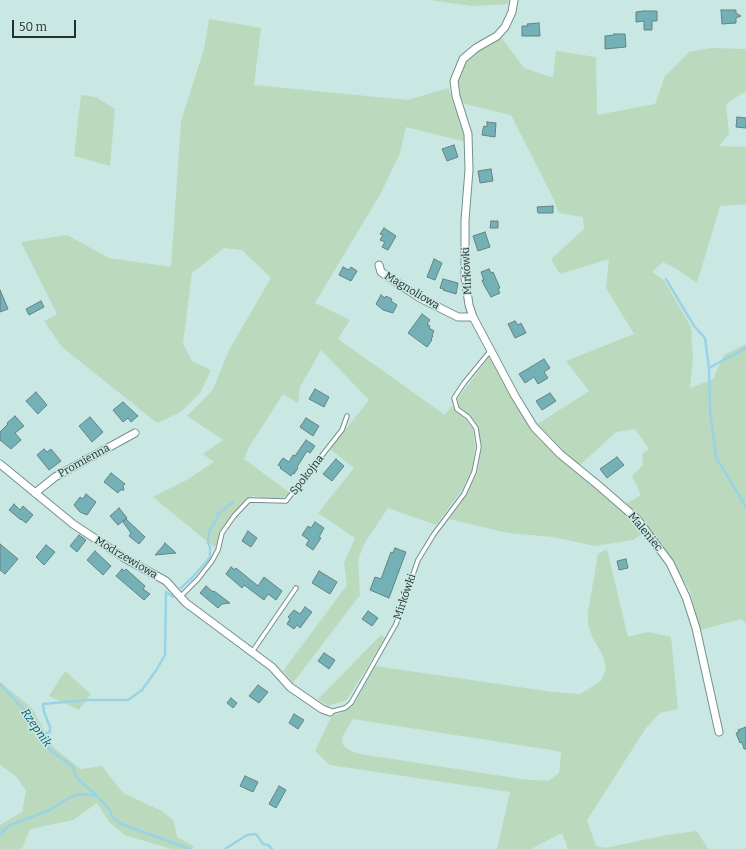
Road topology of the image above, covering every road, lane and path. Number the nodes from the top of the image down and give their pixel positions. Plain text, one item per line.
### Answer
1 (514, 0) edge
2 (379, 265) dead end
3 (473, 317) junction
4 (491, 350) junction
5 (347, 416) dead end
6 (136, 433) dead end
7 (0, 464) edge
8 (35, 493) junction
9 (296, 588) dead end
10 (180, 597) junction
11 (252, 652) junction
12 (330, 712) joint
13 (719, 732) dead end

1 - 3 street, Mirkówki
2 - 3 street, Magnoliowa
3 - 4 street, Mirkówki
4 - 12 lane, Mirkówki
4 - 13 street, Maleniec
5 - 10 lane, Spokojna
6 - 8 street, Promienna
7 - 8 street, Modrzewiowa
8 - 10 street, Modrzewiowa
9 - 11 lane
10 - 11 street, Modrzewiowa
11 - 12 street, Modrzewiowa

